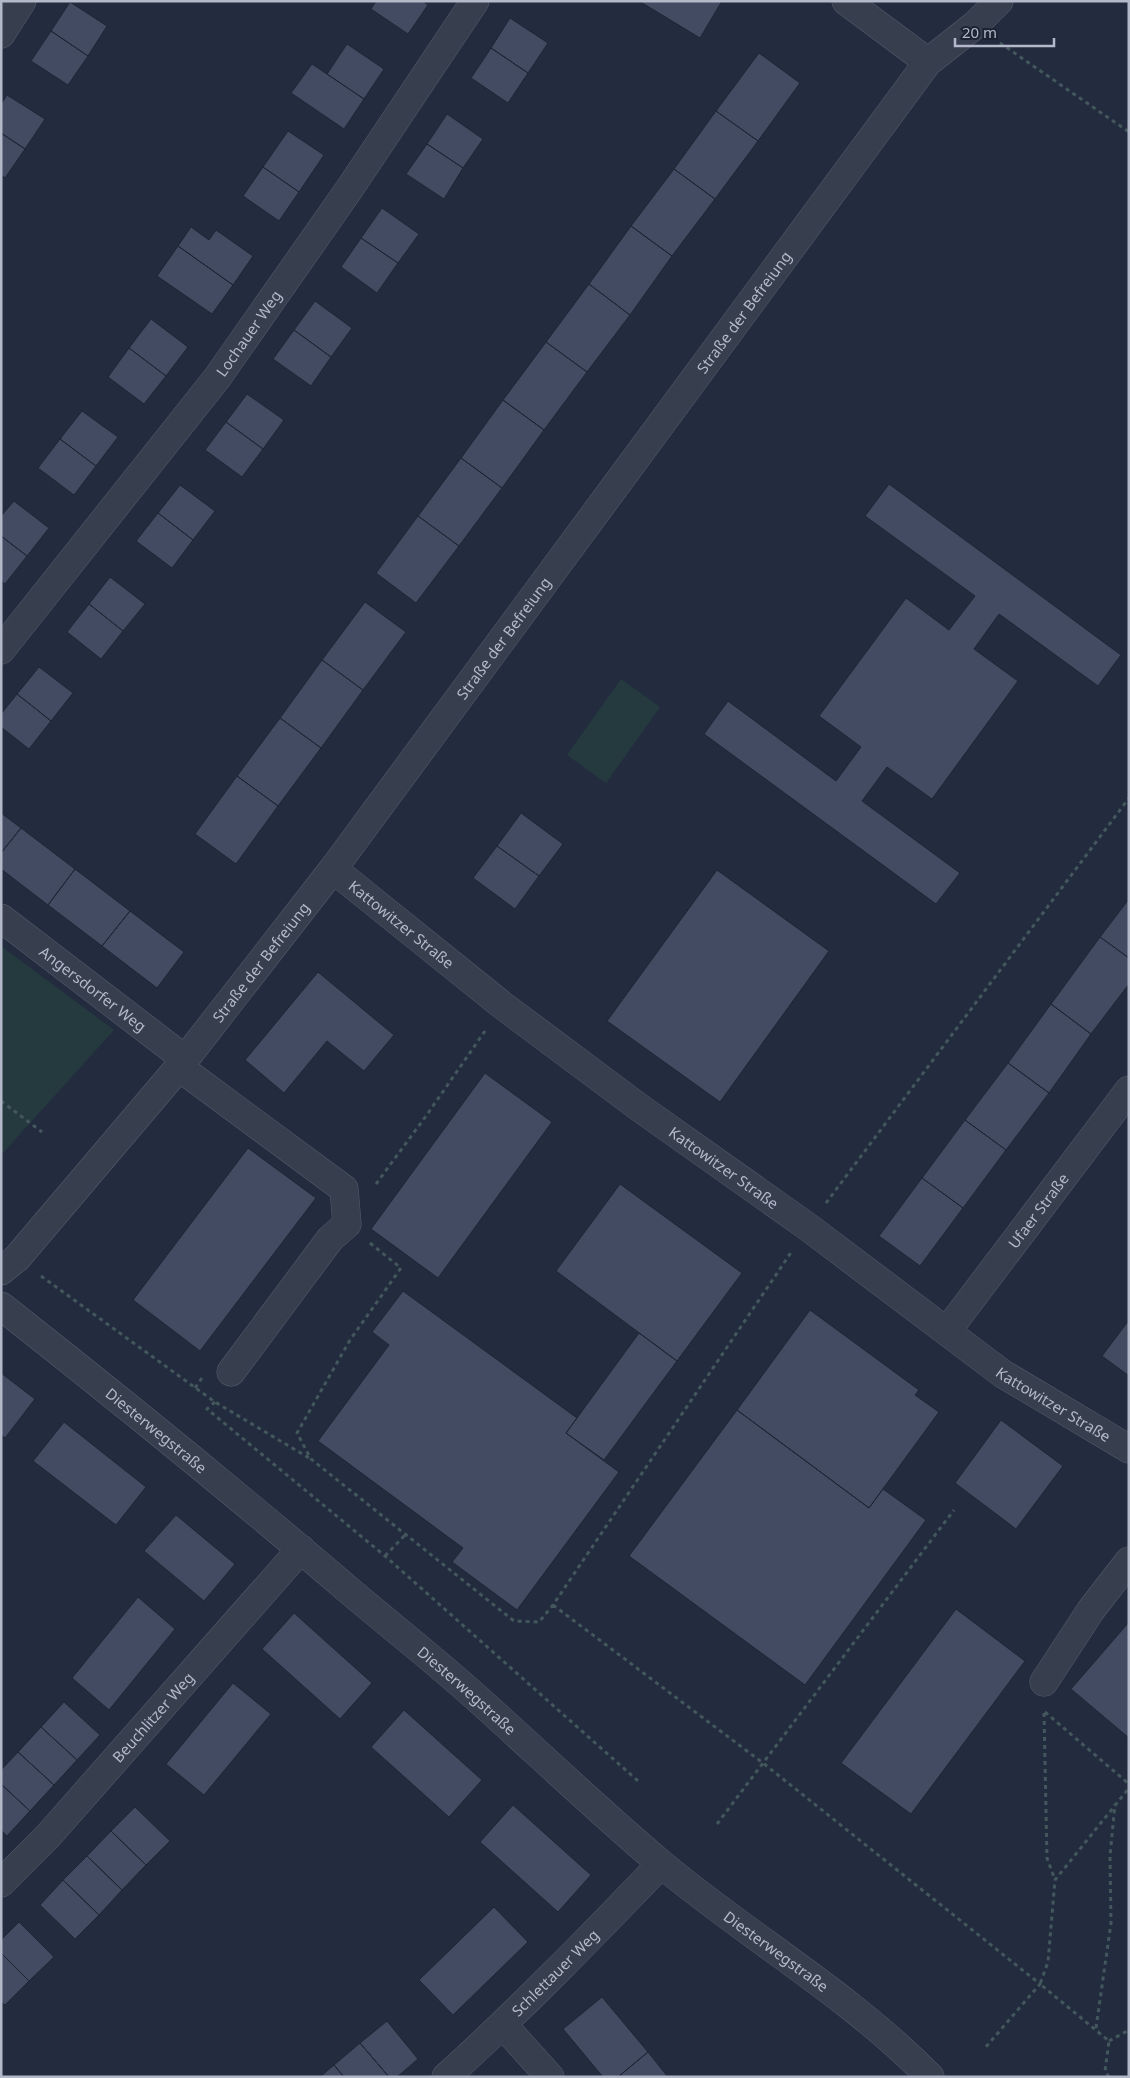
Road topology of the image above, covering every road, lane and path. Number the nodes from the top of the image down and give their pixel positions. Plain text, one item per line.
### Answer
1 (22, 1) edge
2 (475, 1) edge
3 (846, 1) edge
4 (999, 1) edge
5 (975, 26) junction
6 (1, 34) edge
7 (928, 62) junction
8 (1129, 132) edge
9 (1, 650) edge
10 (1129, 798) edge
11 (333, 869) junction
12 (1, 918) edge
13 (502, 1006) junction
14 (182, 1063) junction
15 (1129, 1090) edge
16 (1, 1101) edge
17 (42, 1132) dead end
18 (375, 1185) dead end
19 (347, 1224) junction
20 (808, 1227) junction
21 (9, 1265) edge
22 (1, 1306) edge
23 (947, 1331) junction
24 (231, 1372) dead end
25 (215, 1402) junction
26 (1129, 1449) edge
27 (311, 1459) junction
28 (954, 1510) dead end
29 (406, 1534) junction
30 (301, 1549) junction
31 (385, 1556) junction
32 (1129, 1561) edge
33 (552, 1605) junction
34 (1044, 1682) joint
35 (1044, 1712) junction
36 (763, 1763) junction
37 (638, 1781) dead end
38 (1129, 1786) edge
39 (1115, 1804) junction
40 (718, 1824) dead end
41 (661, 1864) junction
42 (1055, 1880) junction
43 (1, 1883) edge
44 (1040, 1984) junction
45 (503, 2025) junction
46 (1096, 2029) junction
47 (1129, 2030) edge
48 (1109, 2041) junction
49 (985, 2048) dead end
50 (446, 2077) edge
51 (550, 2077) edge
52 (930, 2077) edge
53 (1109, 2077) edge

1 - 6 street
2 - 9 street, Lochauer Weg
3 - 7 street
4 - 5 street, Straße der Befreiung
5 - 7 street, Straße der Befreiung
5 - 8 path
7 - 11 street, Straße der Befreiung
10 - 20 path
11 - 13 street, Kattowitzer Straße
11 - 14 street, Straße der Befreiung
12 - 14 street, Angersdorfer Weg
13 - 18 path
13 - 20 street, Kattowitzer Straße
14 - 19 street, Angersdorfer Weg
14 - 21 street, Straße der Befreiung
15 - 23 street, Ufaer Straße
16 - 17 path
19 - 24 street
19 - 27 path
20 - 23 street, Kattowitzer Straße
20 - 33 path
21 - 25 path
22 - 30 street, Diesterwegstraße
23 - 26 street, Kattowitzer Straße
25 - 27 path
25 - 31 path
27 - 29 path
28 - 36 path
29 - 31 path
29 - 33 path
30 - 41 street, Diesterwegstraße
30 - 43 street, Beuchlitzer Weg
31 - 37 path
32 - 34 street
33 - 36 path
34 - 35 path
35 - 38 path
35 - 42 path
36 - 40 path
36 - 44 path
38 - 39 path
39 - 42 path
39 - 46 path
41 - 45 street, Schlettauer Weg
41 - 52 street, Diesterwegstraße
42 - 44 path
44 - 46 path
44 - 49 path
45 - 50 street, Schlettauer Weg
45 - 51 street
46 - 48 path
47 - 48 path
48 - 53 path

